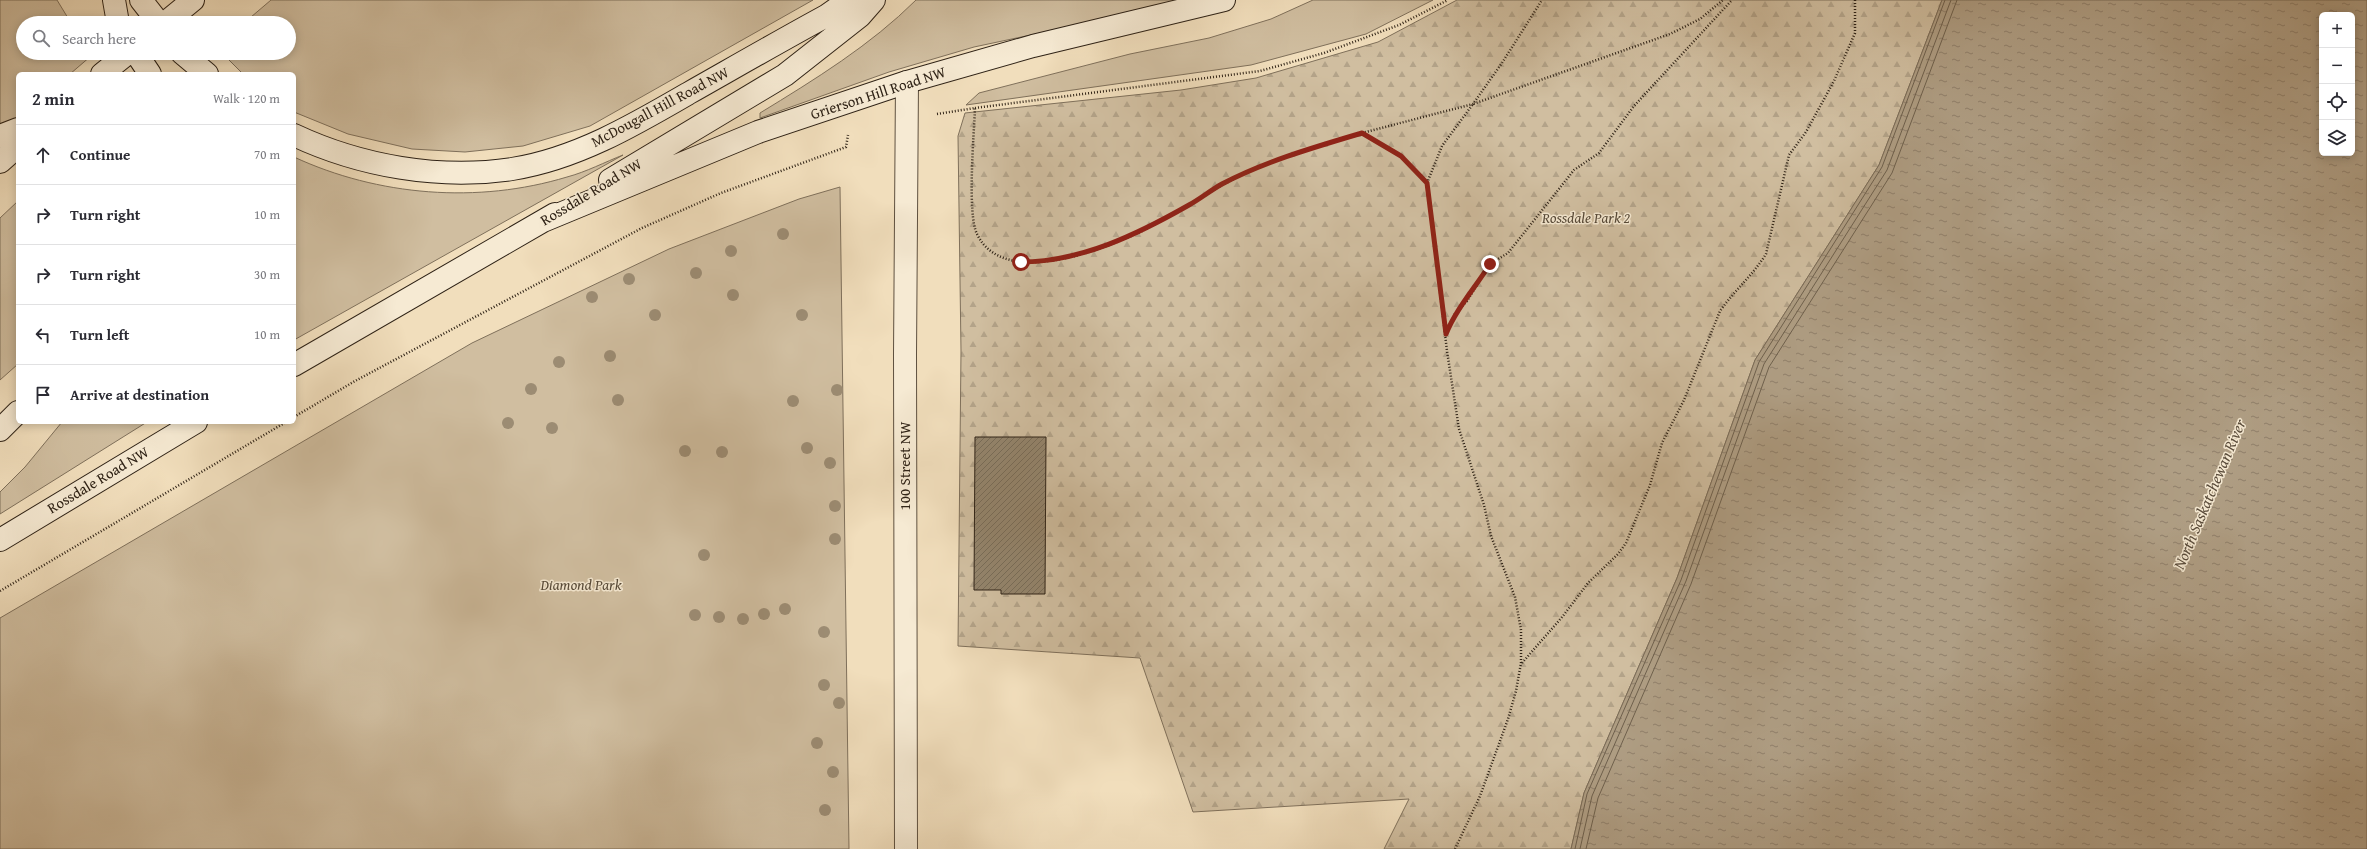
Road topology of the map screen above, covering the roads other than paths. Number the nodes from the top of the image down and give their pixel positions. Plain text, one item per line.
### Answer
1 (114, 0) edge
2 (141, 0) edge
3 (193, 0) edge
4 (850, 0) edge
5 (874, 0) edge
6 (1224, 0) edge
7 (117, 16) edge
8 (154, 16) edge
9 (174, 16) edge
10 (119, 60) edge
11 (141, 60) edge
12 (191, 60) edge
13 (104, 72) edge
14 (149, 72) edge
15 (206, 72) edge
16 (907, 82) junction
17 (16, 130) edge
18 (0, 136) edge
19 (296, 136) edge
20 (16, 148) edge
21 (0, 162) edge
22 (544, 221) junction
23 (296, 364) edge
24 (16, 414) edge
25 (193, 424) edge
26 (0, 430) edge
27 (0, 540) edge
28 (906, 849) edge

1 - 7 street
2 - 8 street
3 - 9 street
4 - 19 street, McDougall Hill Road NW
5 - 22 street, Rossdale Road NW
6 - 16 street, Grierson Hill Road NW
10 - 13 street
11 - 14 street
12 - 15 street
16 - 22 street, Grierson Hill Road NW
16 - 28 street, 100 Street NW
17 - 18 street
20 - 21 street
22 - 23 street, Rossdale Road NW
24 - 26 street
25 - 27 street, Rossdale Road NW

